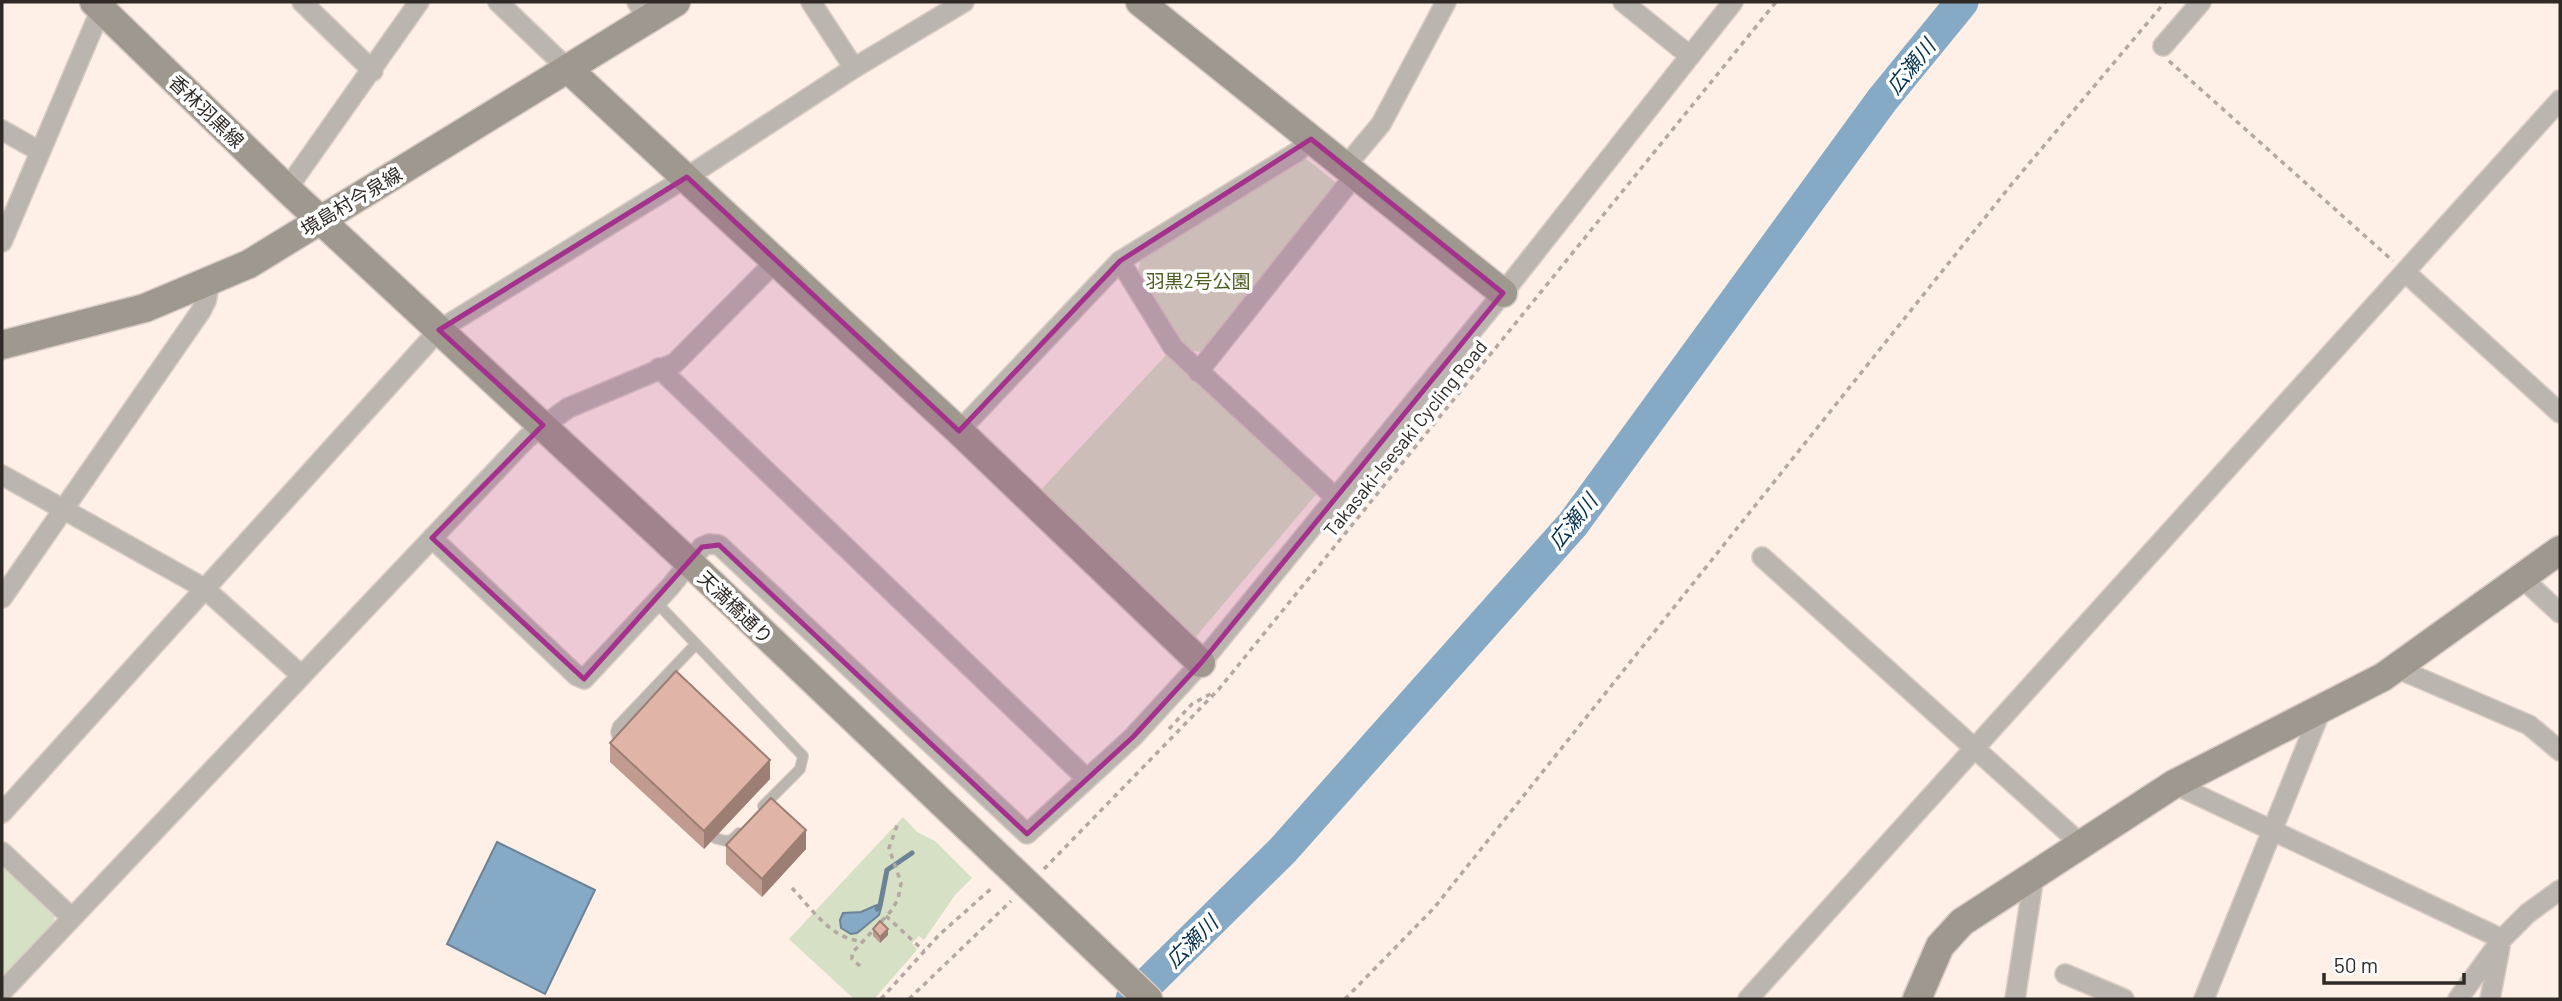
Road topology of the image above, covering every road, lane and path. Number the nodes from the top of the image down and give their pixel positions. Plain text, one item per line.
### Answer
1 (302, 2) edge
2 (419, 2) edge
3 (498, 2) edge
4 (676, 2) edge
5 (811, 2) edge
6 (964, 2) edge
7 (1140, 2) edge
8 (1446, 2) edge
9 (1623, 2) edge
10 (1733, 2) edge
11 (1776, 2) edge
12 (2165, 2) edge
13 (2201, 2) edge
14 (100, 4) edge
15 (643, 10) edge
16 (2163, 46) joint
17 (1690, 56) junction
18 (854, 68) junction
19 (568, 69) junction
20 (373, 71) junction
21 (2560, 100) edge
22 (2, 130) edge
23 (1311, 139) junction
24 (39, 151) junction
25 (1350, 171) junction
26 (687, 177) junction
27 (287, 188) junction
28 (320, 219) junction
29 (2, 242) edge
30 (1120, 261) junction
31 (775, 262) junction
32 (2404, 272) junction
33 (210, 282) junction
34 (1503, 293) junction
35 (439, 330) junction
36 (2, 345) edge
37 (659, 368) junction
38 (1198, 372) junction
39 (2560, 413) edge
40 (542, 425) junction
41 (959, 431) junction
42 (2, 475) edge
43 (1336, 498) junction
44 (64, 509) junction
45 (432, 538) junction
46 (2560, 550) edge
47 (1762, 557) dead end
48 (689, 562) junction
49 (2522, 578) junction
50 (204, 588) junction
51 (2, 598) edge
52 (656, 602) junction
53 (2560, 613) edge
54 (696, 644) junction
55 (1201, 663) junction
56 (2396, 668) junction
57 (301, 675) junction
58 (2321, 709) junction
59 (622, 748) edge
60 (1975, 750) junction
61 (2560, 751) edge
62 (1086, 778) junction
63 (2174, 784) junction
64 (758, 811) edge
65 (2, 813) edge
66 (750, 821) edge
67 (898, 822) dead end
68 (2273, 830) junction
69 (715, 838) dead end
70 (2082, 845) junction
71 (2, 852) edge
72 (2034, 876) junction
73 (993, 887) dead end
74 (792, 888) dead end
75 (1030, 889) junction
76 (2560, 890) edge
77 (886, 916) junction
78 (72, 918) junction
79 (2502, 939) junction
80 (861, 941) junction
81 (924, 951) junction
82 (860, 966) dead end
83 (2066, 974) dead end
84 (2, 992) edge
85 (881, 999) edge
86 (909, 999) edge
87 (1148, 999) edge
88 (1345, 999) edge
89 (1748, 999) edge
90 (1917, 999) edge
91 (2015, 999) edge
92 (2124, 999) edge
93 (2204, 999) edge
94 (2459, 999) edge
95 (2490, 999) edge

1 - 20 street
2 - 20 street
3 - 19 street
4 - 15 street, 境島村今泉線
5 - 18 street
6 - 18 street
7 - 23 street
8 - 25 street
9 - 17 street
10 - 17 street
11 - 75 path, Takasaki-Isesaki Cycling Road
12 - 88 path
13 - 16 street
14 - 24 street
14 - 27 street, 香林羽黒線
15 - 19 street, 境島村今泉線
16 - 32 path
17 - 34 street
18 - 26 street
19 - 26 street
19 - 28 street, 境島村今泉線
20 - 27 street
21 - 32 street
22 - 24 street
23 - 25 street
23 - 30 street
24 - 29 street
25 - 34 street
25 - 38 street
26 - 31 street
26 - 35 street
27 - 28 street, 香林羽黒線
28 - 33 street, 境島村今泉線
28 - 35 street, 天満橋通り
30 - 38 street
30 - 41 street
31 - 37 street
31 - 41 street
32 - 39 street
32 - 60 street
33 - 36 street, 境島村今泉線
33 - 44 street
34 - 43 street
35 - 40 street, 天満橋通り
35 - 50 street
37 - 40 street
37 - 62 street
38 - 43 street
40 - 45 street
40 - 48 street, 天満橋通り
41 - 55 street
42 - 44 street
43 - 55 street
44 - 50 street
44 - 51 street
45 - 52 street
45 - 57 street
46 - 49 street
47 - 60 street
48 - 52 street
48 - 62 street
48 - 75 street, 天満橋通り
49 - 53 street
49 - 56 street
50 - 57 street
50 - 65 street
52 - 54 lane
54 - 59 lane
54 - 64 lane
55 - 62 street
56 - 58 street
56 - 61 street
57 - 78 street
58 - 63 street
58 - 68 street
60 - 70 street
60 - 89 street
63 - 68 street
63 - 70 street
66 - 69 lane
67 - 77 path
68 - 79 street
68 - 93 street
70 - 72 street
71 - 78 street
72 - 90 street
72 - 91 street
73 - 81 path
74 - 80 path
75 - 86 path, Takasaki-Isesaki Cycling Road
75 - 87 street, 天満橋通り
76 - 79 street
77 - 80 path
77 - 81 path
78 - 84 street
79 - 94 street
79 - 95 street
80 - 82 path
81 - 85 path
83 - 92 street

